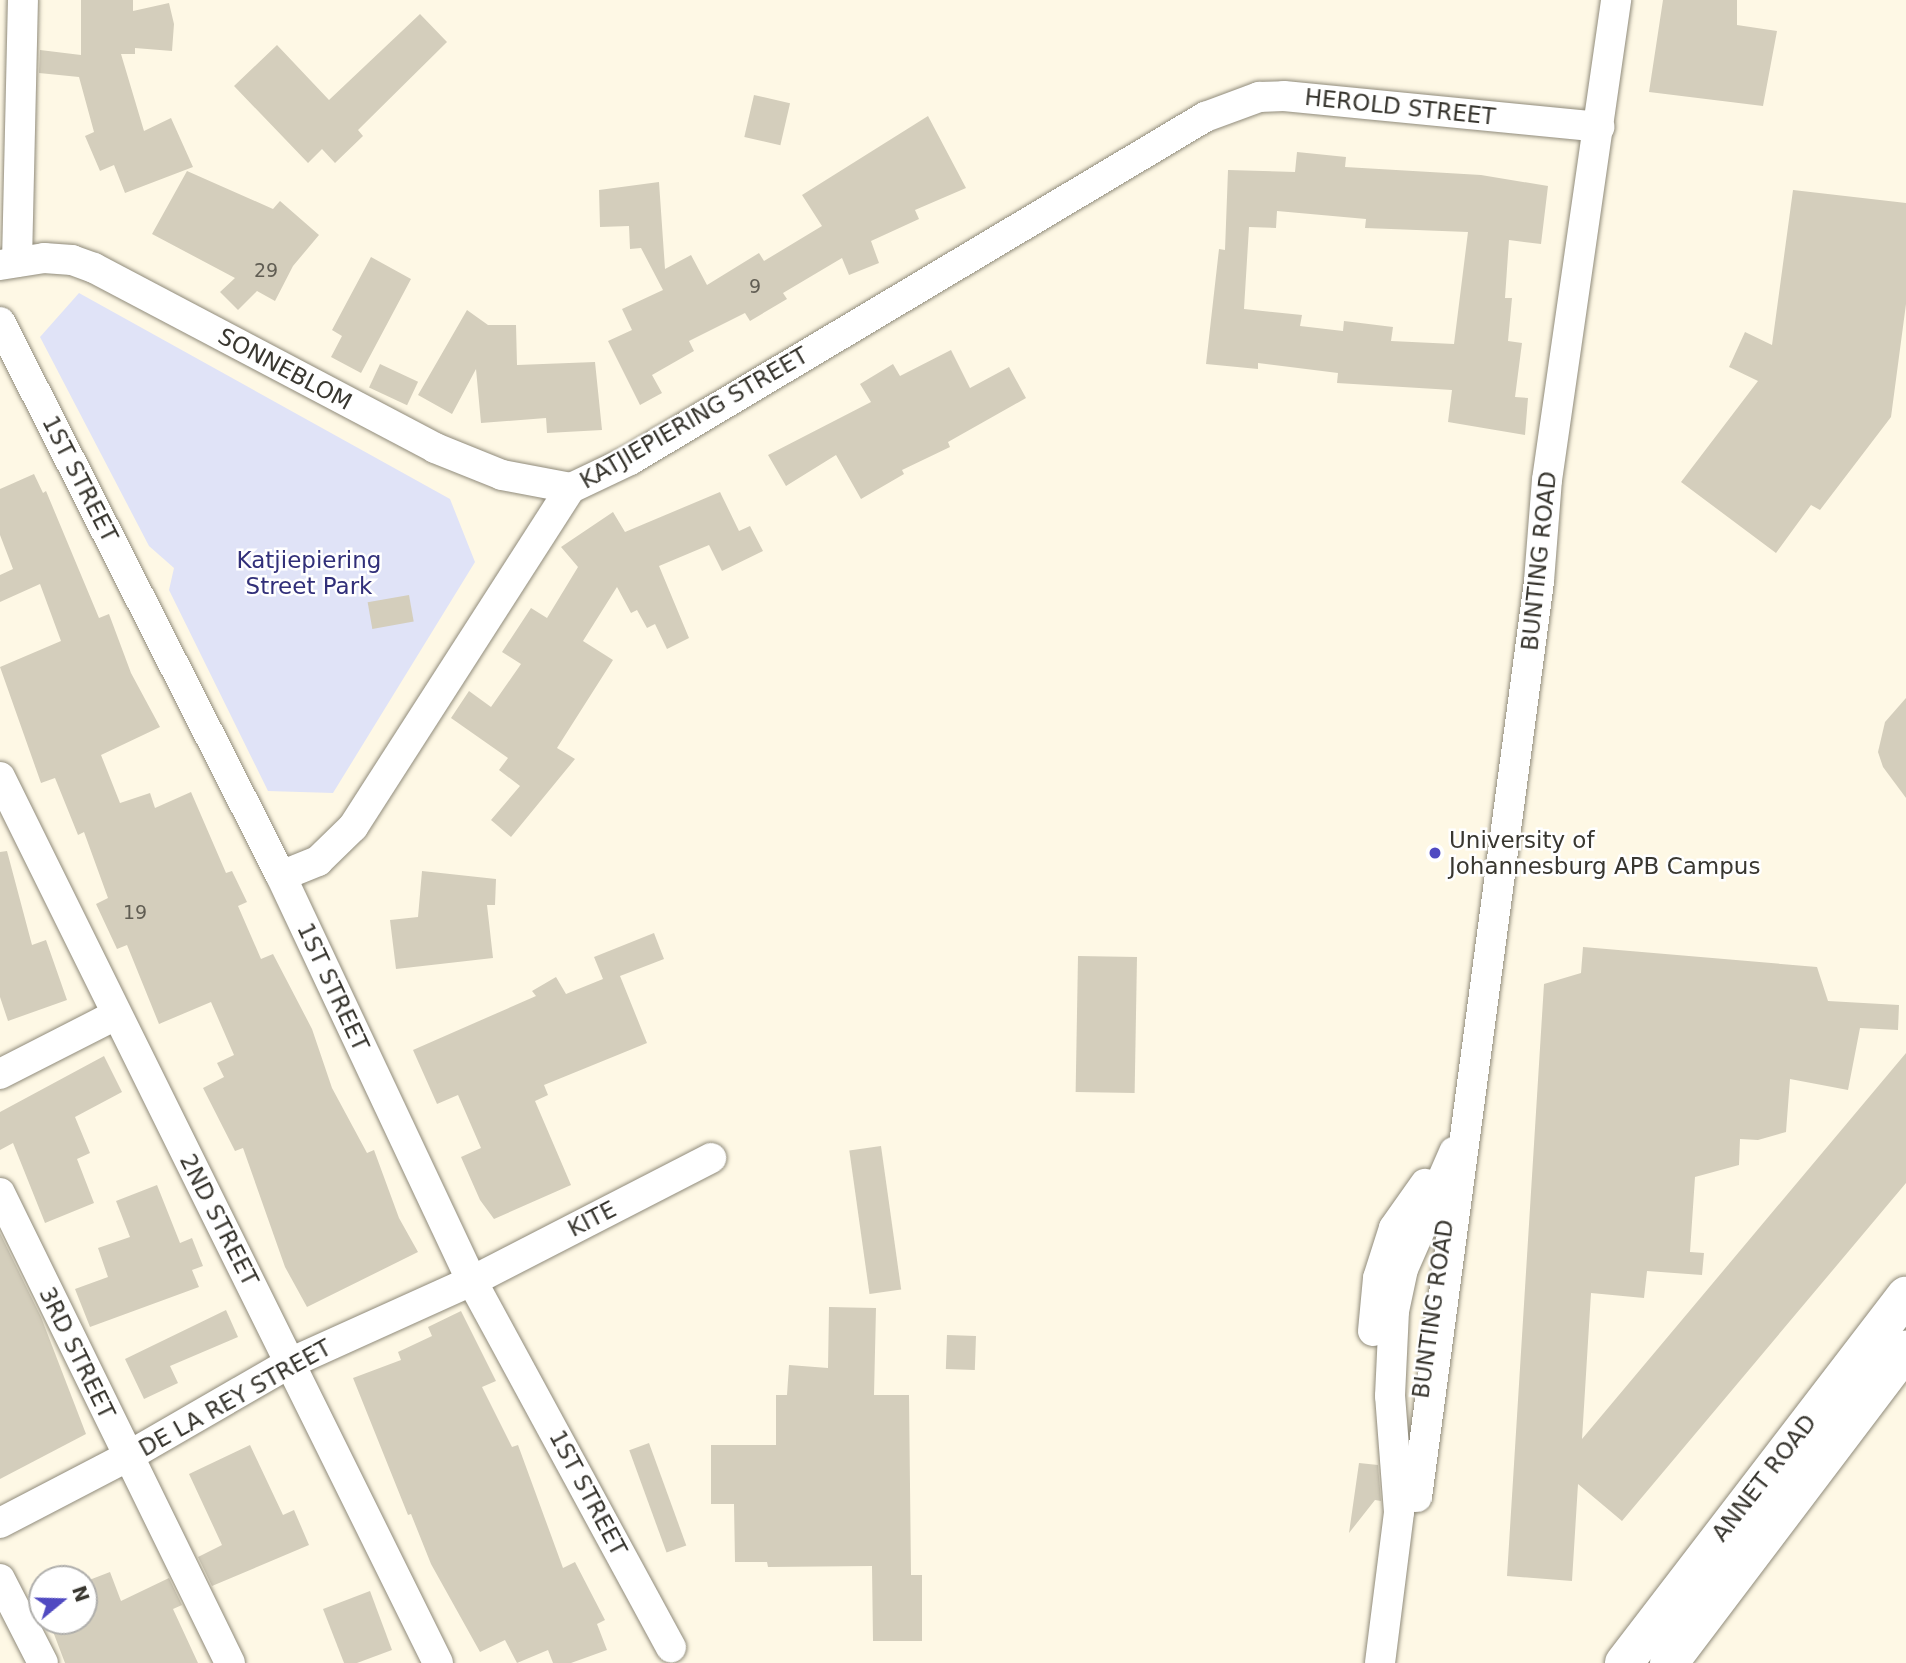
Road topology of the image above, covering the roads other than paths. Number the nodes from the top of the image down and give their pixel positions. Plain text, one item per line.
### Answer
1 (23, 0) edge
2 (1616, 0) edge
3 (1205, 117) joint
4 (1599, 127) junction
5 (8, 263) edge
6 (0, 322) edge
7 (571, 488) junction
8 (0, 777) edge
9 (281, 876) junction
10 (116, 1015) junction
11 (0, 1074) edge
12 (1467, 1123) junction
13 (711, 1158) dead end
14 (0, 1193) edge
15 (472, 1281) junction
16 (1906, 1296) edge
17 (1906, 1350) edge
18 (290, 1363) junction
19 (127, 1457) junction
20 (0, 1523) edge
21 (1700, 1560) junction
22 (0, 1579) edge
23 (1732, 1586) junction
24 (671, 1648) dead end
25 (43, 1663) edge
26 (230, 1663) edge
27 (438, 1663) edge
28 (1380, 1663) edge
29 (1395, 1663) edge
30 (1624, 1663) edge
31 (1669, 1663) edge

1 - 5 street
2 - 4 street, BUNTING ROAD
3 - 4 street, HEROLD STREET
3 - 7 street, KATJIEPIERING STREET
4 - 12 street, BUNTING ROAD
5 - 7 street, SONNEBLOM
6 - 9 street, 1ST STREET
7 - 9 street, KATJIEPIERING STREET
8 - 10 street, 2ND STREET
9 - 15 street, 1ST STREET
10 - 11 street
10 - 18 street, 2ND STREET
12 - 28 street, BUNTING ROAD
12 - 29 street, BUNTING ROAD
13 - 15 street, KITE
14 - 19 street, 3RD STREET
15 - 18 street, DE LA REY STREET
15 - 24 street, 1ST STREET
16 - 21 main road, ANNET ROAD
17 - 23 main road, ANNET ROAD
18 - 19 street, DE LA REY STREET
18 - 27 street, 2ND STREET
19 - 20 street, DE LA REY STREET
19 - 26 street, 3RD STREET
21 - 23 main road
21 - 30 main road, ANNET ROAD
22 - 25 street
23 - 31 main road, ANNET ROAD

